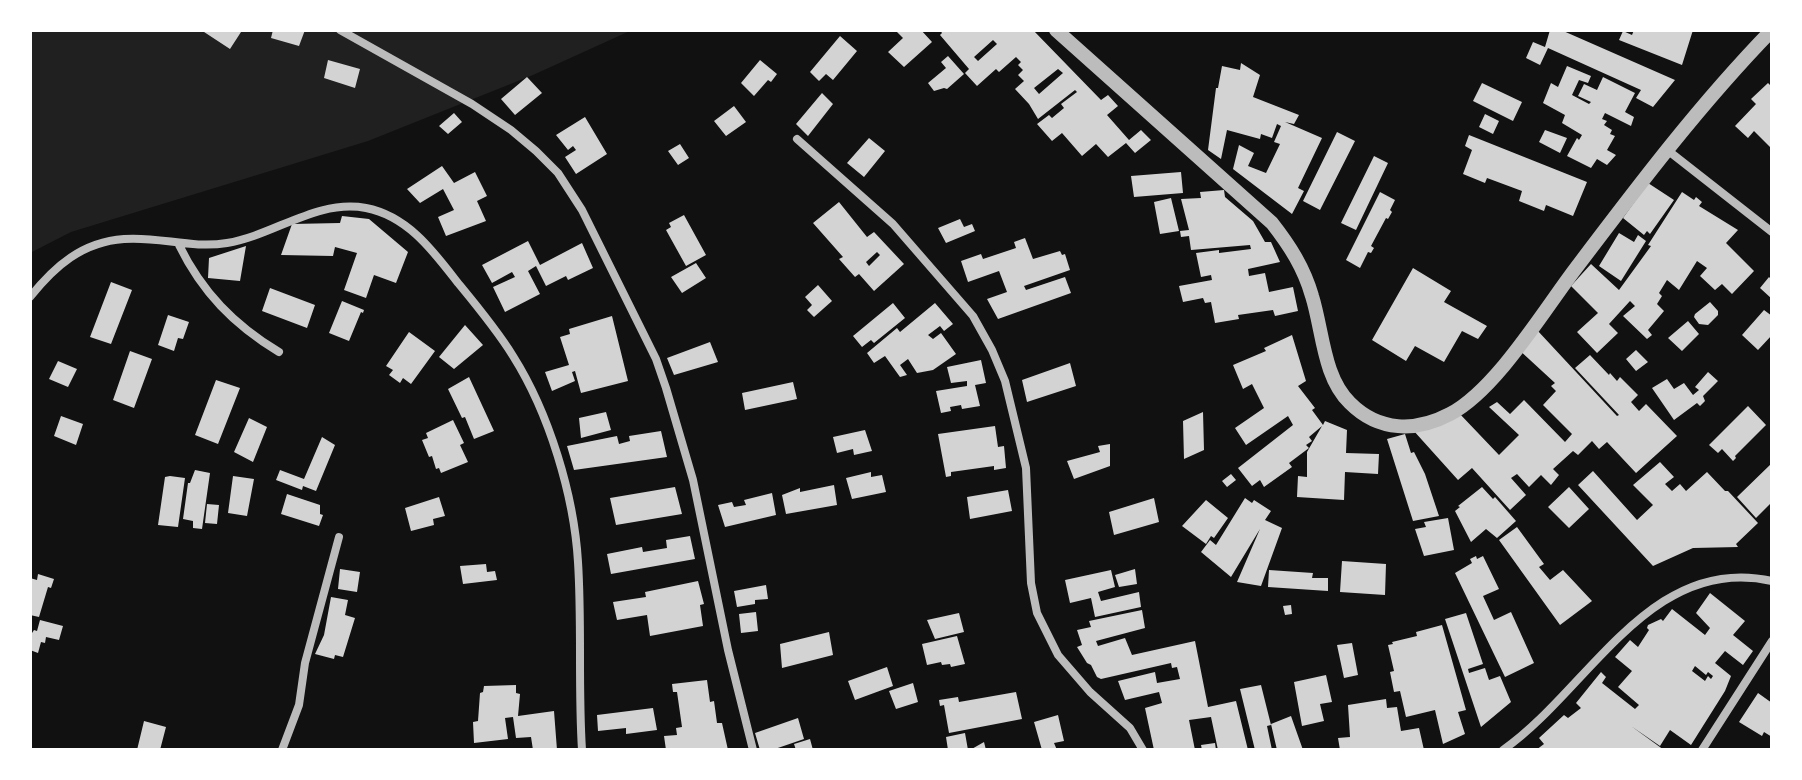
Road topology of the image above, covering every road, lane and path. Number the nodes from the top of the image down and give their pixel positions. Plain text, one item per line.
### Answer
1 (340, 30) edge
2 (1056, 30) edge
3 (1767, 31) edge
4 (797, 139) dead end
5 (1666, 149) junction
6 (1772, 232) edge
7 (179, 245) junction
8 (30, 297) edge
9 (279, 352) dead end
10 (339, 537) dead end
11 (1772, 581) edge
12 (1772, 641) edge
13 (282, 750) edge
14 (582, 750) edge
15 (753, 750) edge
16 (1143, 750) edge
17 (1503, 750) edge
18 (1702, 750) edge

1 - 15 street
2 - 5 street
3 - 5 street
4 - 16 street
5 - 6 street
7 - 8 street
7 - 9 street
7 - 14 street
10 - 13 street
11 - 17 street
12 - 18 street

